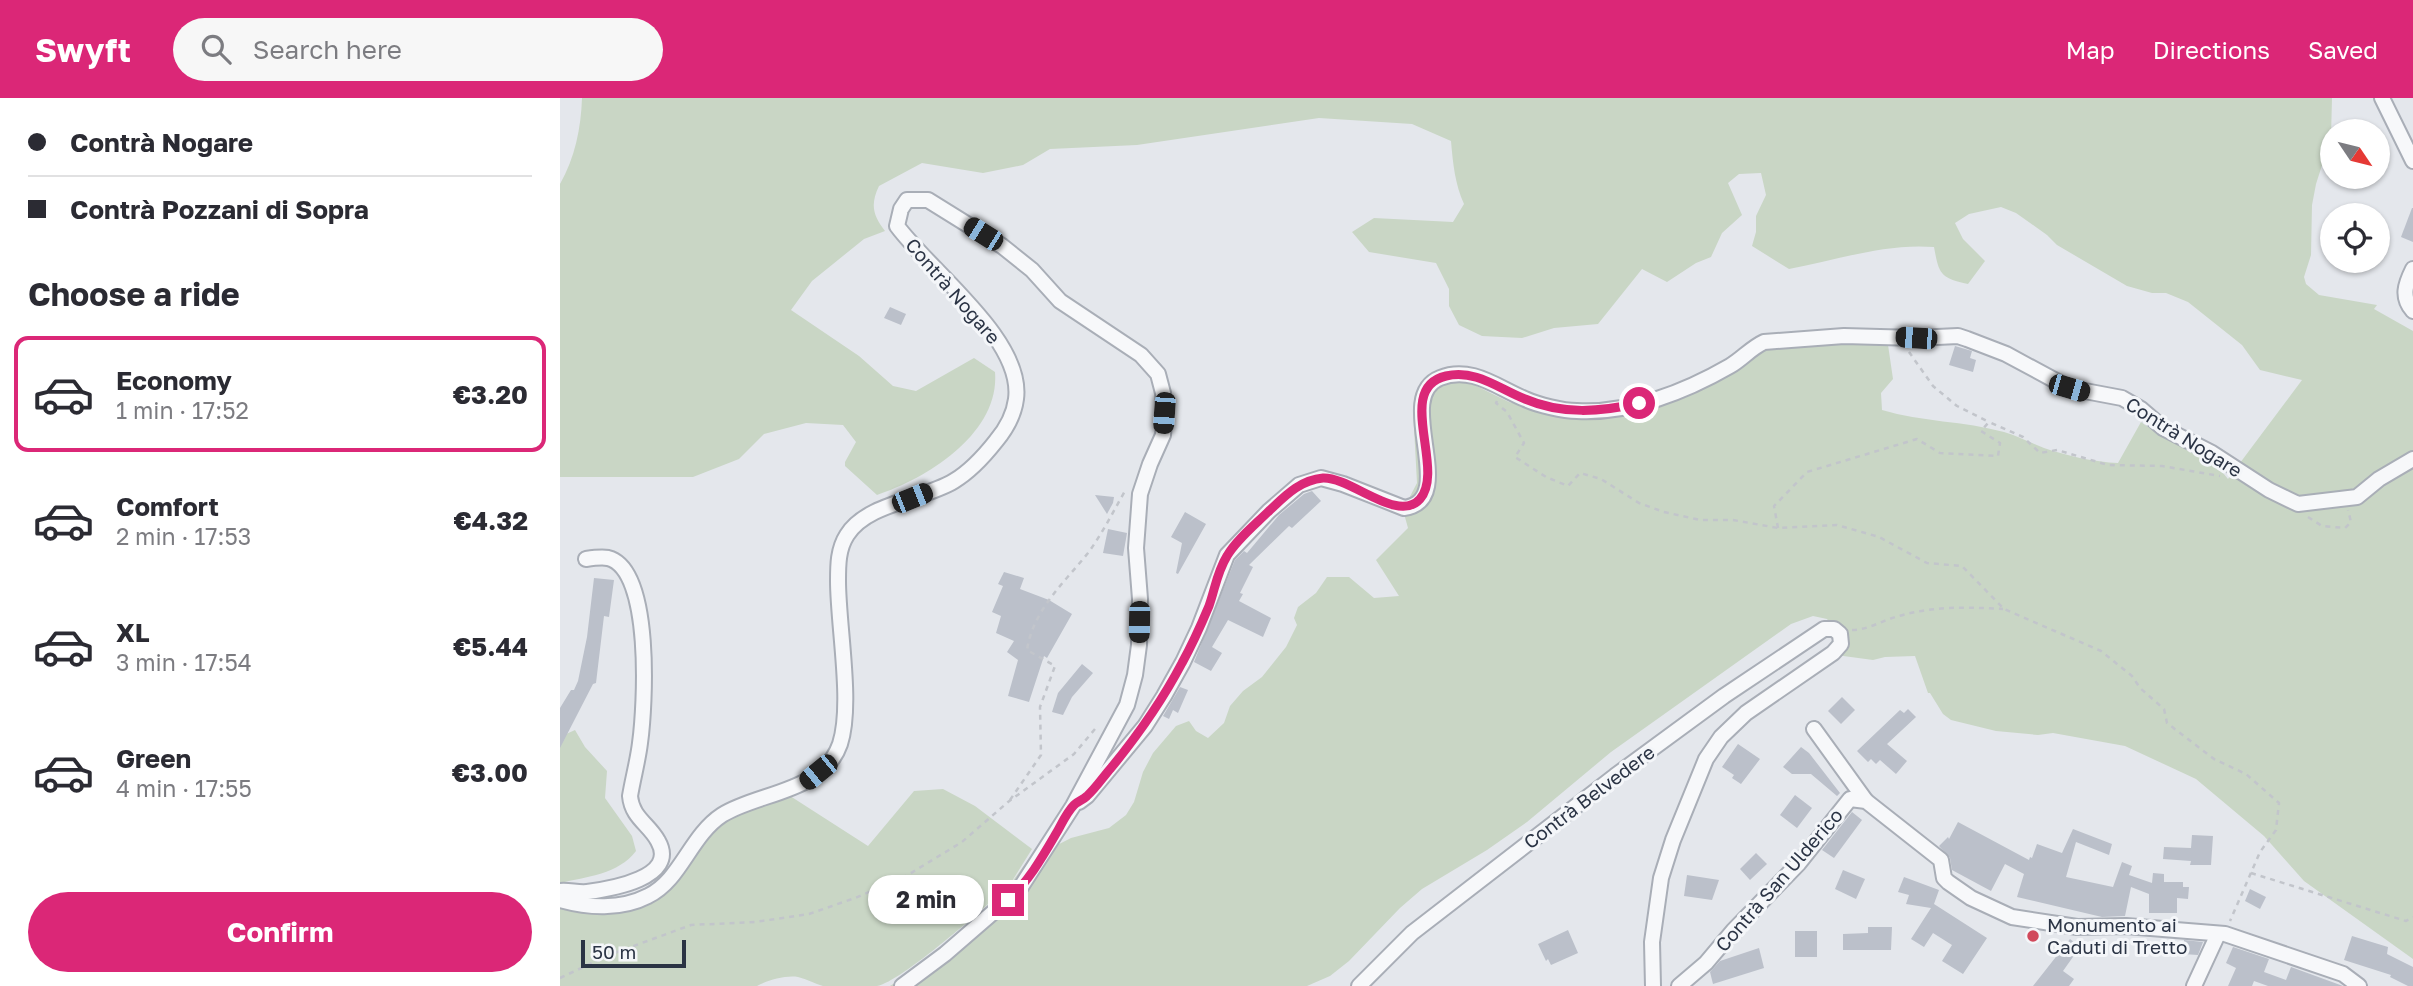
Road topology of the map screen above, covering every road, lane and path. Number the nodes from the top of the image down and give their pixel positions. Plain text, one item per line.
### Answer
1 (2382, 98) edge
2 (2413, 161) edge
3 (2413, 270) edge
4 (2413, 311) edge
5 (1899, 337) junction
6 (1503, 388) junction
7 (1990, 422) junction
8 (2413, 459) edge
9 (2230, 479) dead end
10 (1127, 489) dead end
11 (2342, 500) junction
12 (2302, 513) dead end
13 (1778, 528) junction
14 (586, 559) dead end
15 (2004, 609) junction
16 (1834, 629) junction
17 (1814, 729) dead end
18 (1104, 745) junction
19 (1866, 801) junction
20 (1008, 803) junction
21 (1073, 806) junction
22 (2251, 873) junction
23 (560, 891) edge
24 (560, 901) edge
25 (2413, 917) edge
26 (2222, 934) junction
27 (560, 978) edge
28 (902, 986) edge
29 (1359, 986) edge
30 (1653, 986) edge
31 (1679, 986) edge
32 (2194, 986) edge
33 (2359, 986) edge

1 - 2 street
3 - 4 street
5 - 6 street, Contrà Nogare
5 - 7 path
5 - 11 street, Contrà Nogare
6 - 13 path
6 - 21 street, Contrà Nogare
7 - 9 path
7 - 13 path
8 - 11 street, Contrà Nogare
10 - 20 path
11 - 12 path
13 - 15 path
14 - 23 street
15 - 16 path
15 - 22 path
16 - 29 street, Contrà Belvedere
16 - 30 street
17 - 19 street
18 - 20 path
18 - 21 street, Contrà Nogare
18 - 24 street, Contrà Nogare
19 - 26 street, Contrà San Ulderico
19 - 31 street, Contrà San Ulderico
20 - 27 path
21 - 28 street
22 - 25 path
22 - 26 path
26 - 32 street
26 - 33 street, Contrà San Ulderico

